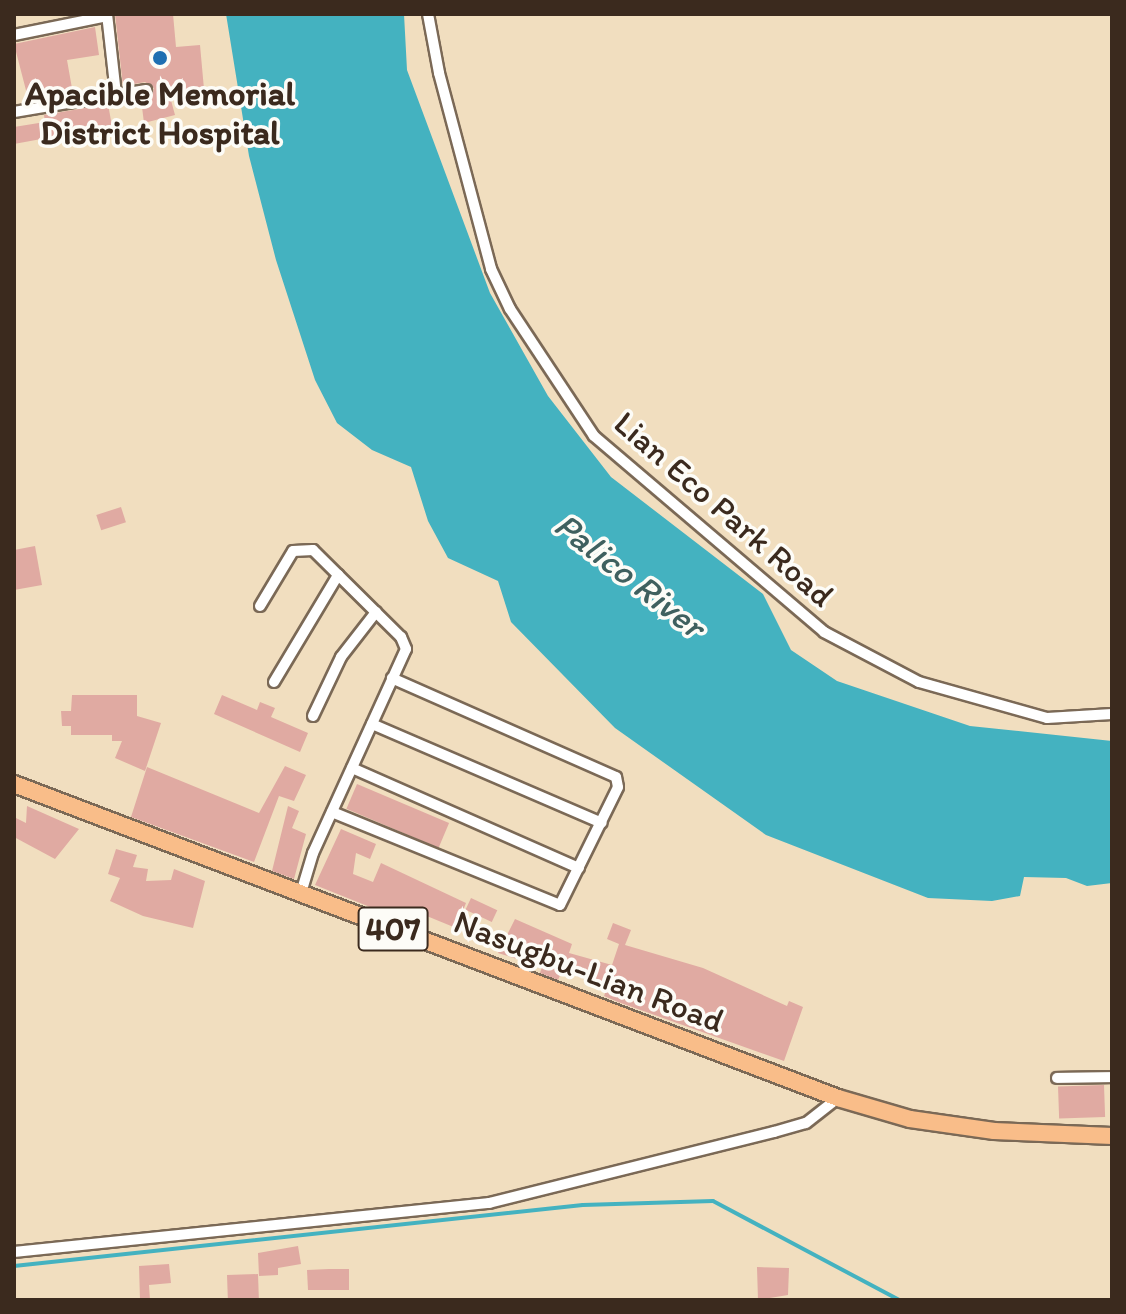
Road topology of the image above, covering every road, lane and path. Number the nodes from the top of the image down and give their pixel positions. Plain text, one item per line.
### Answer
1 (428, 14) edge
2 (107, 15) edge
3 (14, 35) edge
4 (146, 90) dead end
5 (116, 94) junction
6 (14, 112) edge
7 (338, 575) junction
8 (260, 606) dead end
9 (376, 612) junction
10 (392, 678) junction
11 (274, 682) dead end
12 (1112, 714) edge
13 (313, 716) dead end
14 (372, 724) junction
15 (352, 768) junction
16 (14, 784) edge
17 (332, 812) junction
18 (602, 823) junction
19 (579, 868) junction
20 (301, 893) junction
21 (1112, 1077) edge
22 (1057, 1078) dead end
23 (838, 1098) junction
24 (1112, 1136) edge
25 (14, 1252) edge

1 - 12 street, Lian Eco Park Road
2 - 3 street
2 - 5 street
4 - 5 street
5 - 6 street
7 - 8 street
7 - 9 street
7 - 11 street
9 - 10 street
9 - 13 street
10 - 14 street
10 - 18 street
14 - 15 street
14 - 18 street
15 - 17 street
15 - 19 street
16 - 20 main road, Nasugbu-Lian Road / 407
17 - 19 street
17 - 20 street
18 - 19 street
20 - 23 main road, Nasugbu-Lian Road / 407
21 - 22 street
23 - 24 main road, Nasugbu-Lian Road / 407
23 - 25 street

